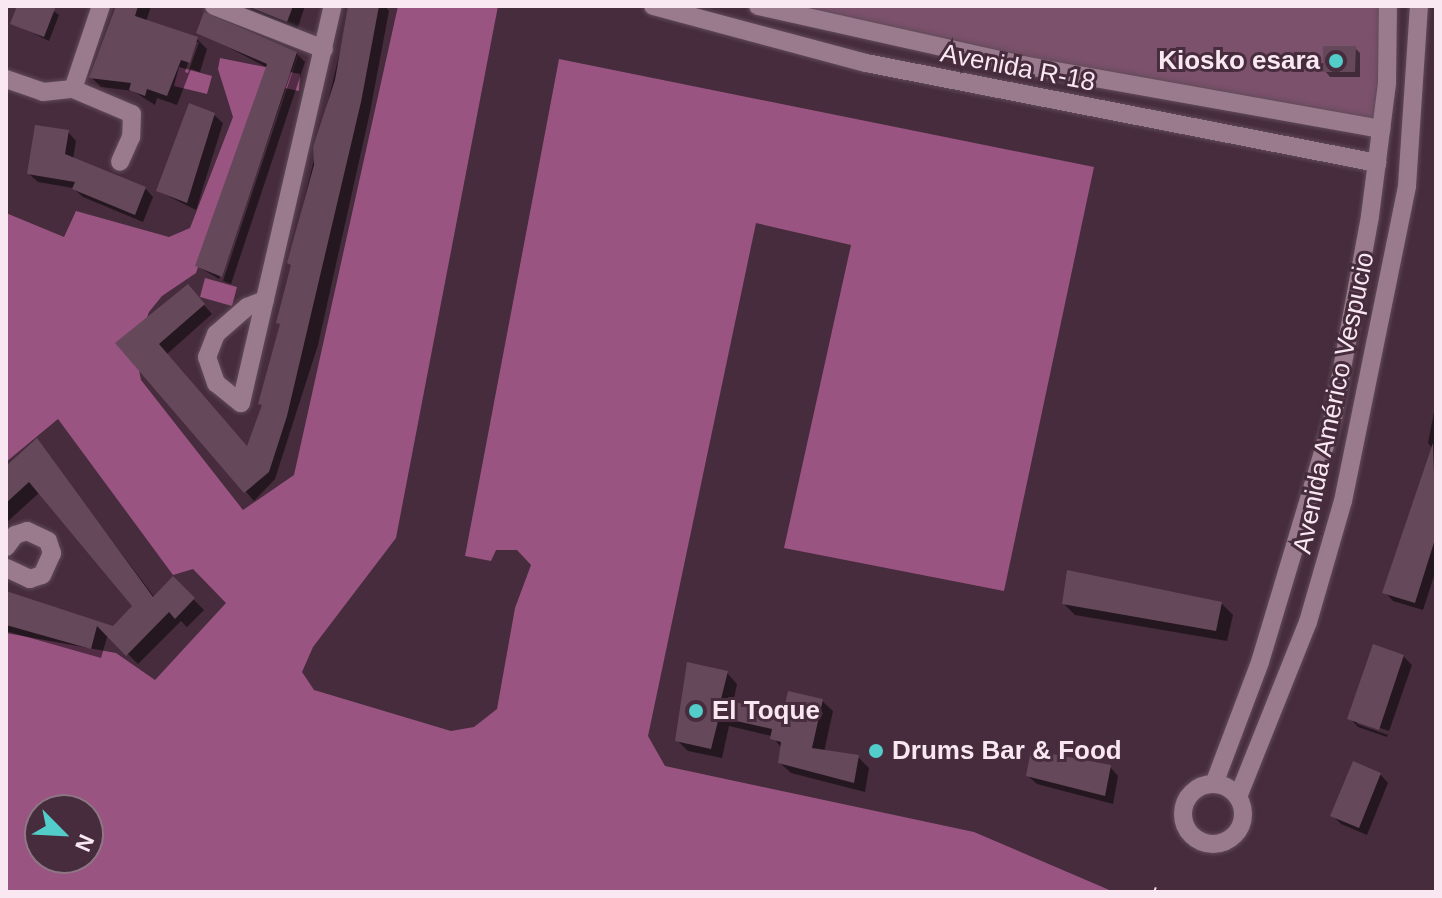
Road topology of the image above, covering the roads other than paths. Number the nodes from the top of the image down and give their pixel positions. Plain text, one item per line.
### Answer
1 (101, 6) edge
2 (214, 6) edge
3 (333, 6) edge
4 (653, 6) edge
5 (758, 6) edge
6 (1388, 6) edge
7 (1419, 6) edge
8 (324, 49) junction
9 (6, 79) edge
10 (73, 89) junction
11 (1381, 129) junction
12 (120, 162) dead end
13 (1377, 163) junction
14 (265, 300) junction
15 (6, 547) edge
16 (7, 566) edge
17 (1214, 784) junction
18 (1238, 797) junction

1 - 10 street
2 - 8 street
3 - 8 street
4 - 13 street, Avenida R-18
5 - 11 street, Avenida R-18
6 - 11 street, Avenida Américo Vespucio
7 - 18 street, Avenida Américo Vespucio
8 - 14 street
9 - 10 street
10 - 12 street
11 - 13 street, Avenida Américo Vespucio
13 - 17 street, Avenida Américo Vespucio
14 - 14 street
15 - 16 street
17 - 18 street
17 - 18 street

